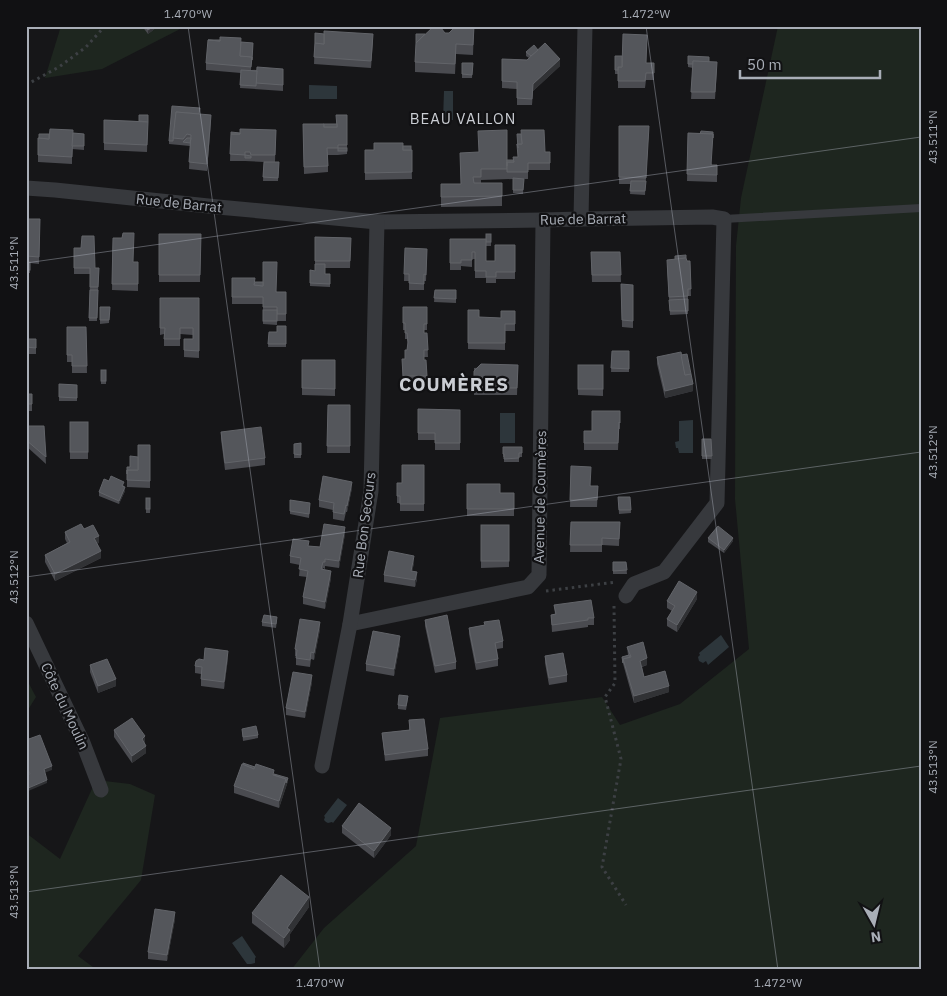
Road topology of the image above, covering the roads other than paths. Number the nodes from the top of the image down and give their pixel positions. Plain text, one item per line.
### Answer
1 (585, 26) edge
2 (26, 188) edge
3 (921, 208) edge
4 (582, 219) junction
5 (724, 219) junction
6 (543, 220) junction
7 (377, 222) junction
8 (630, 590) road end
9 (26, 623) edge
10 (350, 624) junction
11 (322, 766) dead end
12 (101, 790) dead end

1 - 4 street
2 - 7 street, Rue de Barrat
3 - 5 lane
4 - 5 street, Rue de Barrat
4 - 6 street, Rue de Barrat
5 - 8 street
6 - 7 street, Rue de Barrat
6 - 10 street, Avenue de Coumères
7 - 10 street, Rue Bon Secours
9 - 12 street, Côte du Moulin
10 - 11 street, Rue Bon Secours

